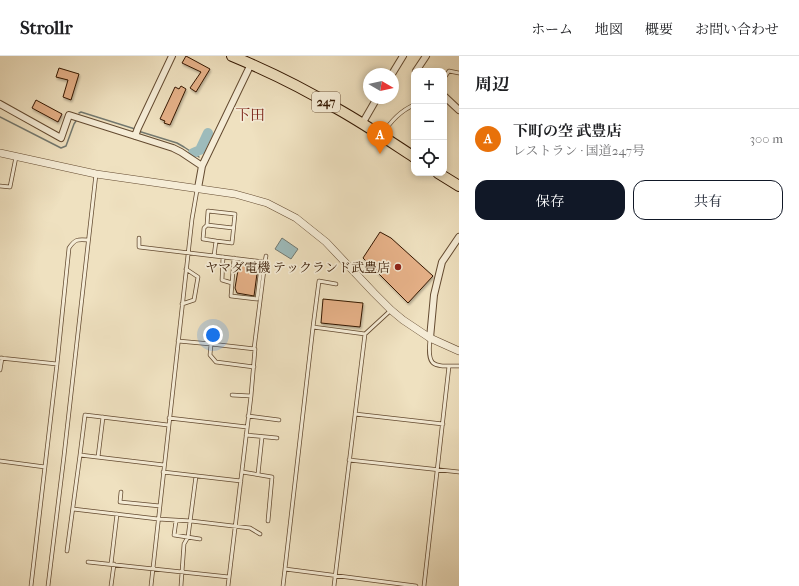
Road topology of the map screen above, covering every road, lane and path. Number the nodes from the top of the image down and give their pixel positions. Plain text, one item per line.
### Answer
1 (172, 56) edge
2 (232, 56) edge
3 (403, 56) edge
4 (426, 56) edge
5 (251, 64) junction
6 (396, 68) edge
7 (418, 68) edge
8 (459, 73) edge
9 (447, 74) edge
10 (447, 99) edge
11 (0, 104) edge
12 (374, 104) edge
13 (411, 107) edge
14 (459, 110) edge
15 (362, 124) junction
16 (136, 132) junction
17 (381, 136) junction
18 (0, 152) edge
19 (411, 155) edge
20 (17, 156) junction
21 (202, 166) junction
22 (96, 174) junction
23 (443, 176) edge
24 (0, 186) edge
25 (459, 186) edge
26 (198, 188) junction
27 (206, 225) junction
28 (234, 228) junction
29 (459, 237) edge
30 (139, 238) dead end
31 (88, 240) junction
32 (216, 241) junction
33 (188, 253) junction
34 (214, 256) junction
35 (266, 256) dead end
36 (223, 257) junction
37 (234, 258) junction
38 (265, 262) junction
39 (261, 267) dead end
40 (186, 269) junction
41 (232, 283) junction
42 (336, 284) dead end
43 (182, 304) junction
44 (391, 310) junction
45 (313, 327) junction
46 (365, 334) junction
47 (430, 338) junction
48 (178, 340) junction
49 (211, 344) junction
50 (254, 349) junction
51 (459, 352) edge
52 (1, 358) edge
53 (57, 364) junction
54 (449, 366) junction
55 (459, 366) edge
56 (254, 367) junction
57 (0, 370) edge
58 (232, 395) dead end
59 (251, 396) junction
60 (355, 414) junction
61 (248, 416) junction
62 (103, 417) junction
63 (169, 418) junction
64 (280, 420) dead end
65 (442, 424) junction
66 (168, 425) junction
67 (247, 427) junction
68 (246, 436) junction
69 (262, 437) junction
70 (277, 438) dead end
71 (80, 455) junction
72 (98, 457) junction
73 (349, 460) junction
74 (0, 461) edge
75 (164, 465) junction
76 (45, 467) junction
77 (437, 470) junction
78 (163, 472) junction
79 (242, 472) junction
80 (459, 472) edge
81 (258, 474) junction
82 (196, 476) junction
83 (241, 481) junction
84 (120, 492) dead end
85 (160, 506) junction
86 (73, 509) junction
87 (117, 514) junction
88 (158, 519) junction
89 (176, 521) junction
90 (190, 521) junction
91 (268, 521) dead end
92 (235, 527) junction
93 (260, 534) dead end
94 (188, 537) junction
95 (200, 539) dead end
96 (67, 551) dead end
97 (88, 562) dead end
98 (112, 564) junction
99 (152, 568) junction
100 (285, 570) junction
101 (182, 572) junction
102 (335, 576) junction
103 (229, 577) junction
104 (31, 586) edge
105 (48, 586) edge
106 (111, 586) edge
107 (151, 586) edge
108 (181, 586) edge
109 (228, 586) edge
110 (283, 586) edge
111 (334, 586) edge
112 (416, 586) edge
113 (424, 586) edge

1 - 16 street
2 - 5 highway, 247
3 - 6 street
4 - 7 street
5 - 15 highway, 247
5 - 21 street
8 - 9 lane
10 - 14 street
11 - 16 street
12 - 15 street
13 - 17 lane
15 - 17 highway, 247
16 - 21 street
17 - 19 highway, 247
18 - 20 street
20 - 22 street
20 - 24 lane
21 - 26 street
22 - 26 street
22 - 31 lane
23 - 25 highway
26 - 33 lane
26 - 44 street
27 - 28 lane
27 - 28 lane
27 - 32 lane
28 - 32 lane
29 - 47 street
30 - 33 lane
31 - 53 lane
31 - 105 lane
32 - 34 lane
33 - 34 lane
33 - 40 lane
34 - 36 lane
35 - 38 lane
36 - 37 lane
36 - 41 lane
37 - 38 lane
37 - 41 lane
38 - 50 lane
39 - 41 lane
40 - 43 lane
40 - 43 lane
42 - 45 lane
43 - 48 lane
44 - 46 lane
44 - 47 street
45 - 46 lane
45 - 100 lane
46 - 60 lane
47 - 51 street
47 - 54 lane
48 - 49 lane
48 - 63 lane
49 - 50 lane
49 - 56 lane
50 - 56 lane
52 - 53 lane
52 - 57 lane
53 - 76 lane
54 - 55 lane
54 - 65 lane
56 - 59 lane
58 - 59 lane
59 - 61 lane
60 - 65 lane
60 - 73 lane
61 - 64 lane
61 - 67 lane
62 - 66 lane
62 - 71 lane
62 - 72 lane
63 - 66 lane
63 - 67 lane
65 - 77 lane
66 - 75 lane
67 - 68 lane
68 - 69 lane
68 - 79 lane
69 - 70 lane
69 - 81 lane
71 - 72 lane
71 - 86 lane
72 - 75 lane
73 - 77 lane
73 - 102 lane
74 - 76 lane
75 - 78 lane
76 - 104 lane
77 - 80 lane
77 - 113 lane
78 - 82 lane
78 - 85 lane
79 - 81 lane
79 - 83 lane
81 - 91 lane
82 - 83 lane
82 - 90 lane
83 - 92 lane
84 - 85 lane
85 - 88 lane
86 - 87 lane
86 - 96 lane
87 - 88 lane
87 - 98 lane
88 - 89 lane
88 - 99 lane
89 - 90 lane
89 - 94 lane
90 - 92 lane
90 - 94 lane
92 - 93 lane
92 - 103 lane
94 - 95 lane
94 - 101 lane
97 - 98 lane
98 - 99 lane
98 - 106 lane
99 - 101 lane
99 - 107 lane
100 - 102 lane
100 - 110 lane
101 - 103 lane
101 - 108 lane
102 - 111 lane
102 - 112 lane
103 - 109 lane

